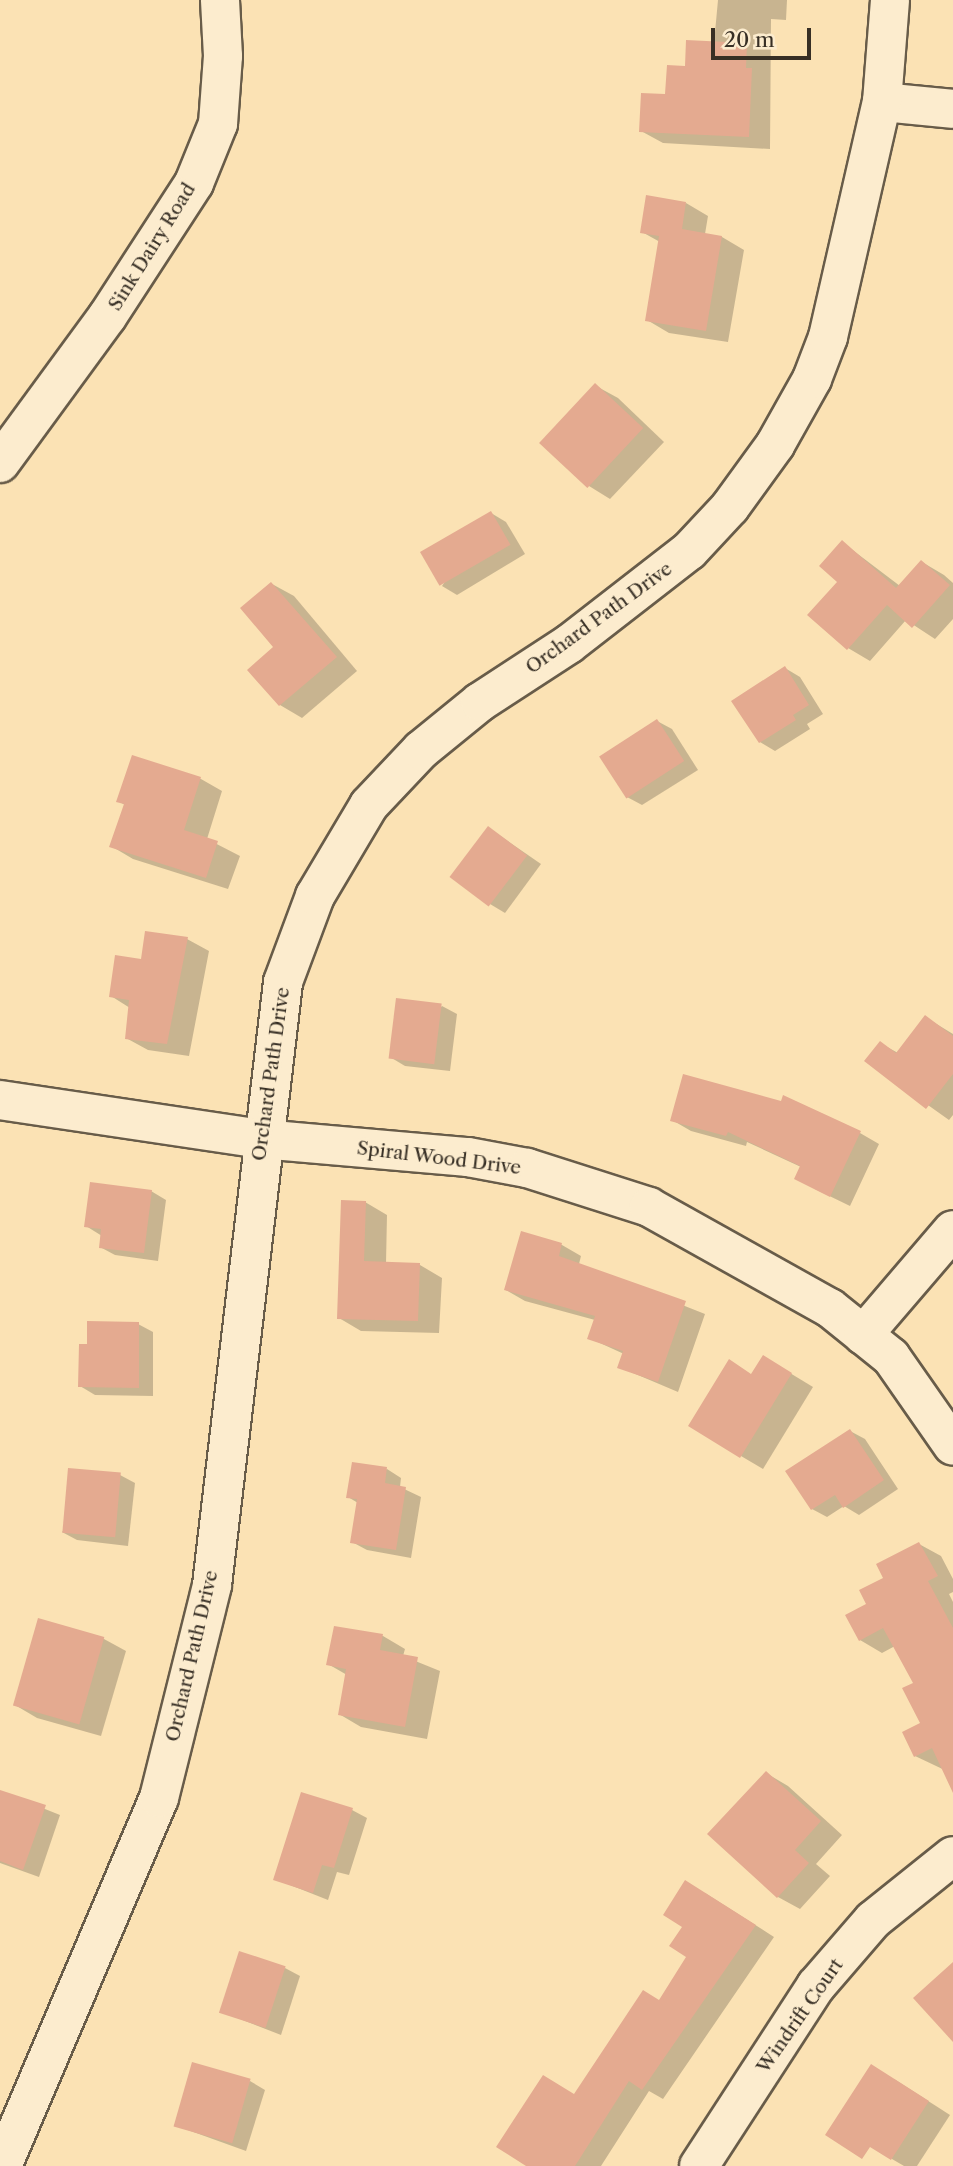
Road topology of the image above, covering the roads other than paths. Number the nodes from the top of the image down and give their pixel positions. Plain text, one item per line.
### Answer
1 (220, 0) edge
2 (890, 0) edge
3 (882, 102) junction
4 (953, 109) edge
5 (0, 463) edge
6 (0, 1100) edge
7 (261, 1139) junction
8 (953, 1230) edge
9 (863, 1335) junction
10 (953, 1446) edge
11 (953, 1856) edge
12 (2, 2166) edge
13 (699, 2166) edge

1 - 5 street, Sink Dairy Road
2 - 3 street, Orchard Path Drive
3 - 4 street
3 - 7 street, Orchard Path Drive
6 - 7 street, Spiral Wood Drive
7 - 9 street, Spiral Wood Drive
7 - 12 street, Orchard Path Drive
8 - 9 street
9 - 10 street, Spiral Wood Drive
11 - 13 street, Windrift Court

